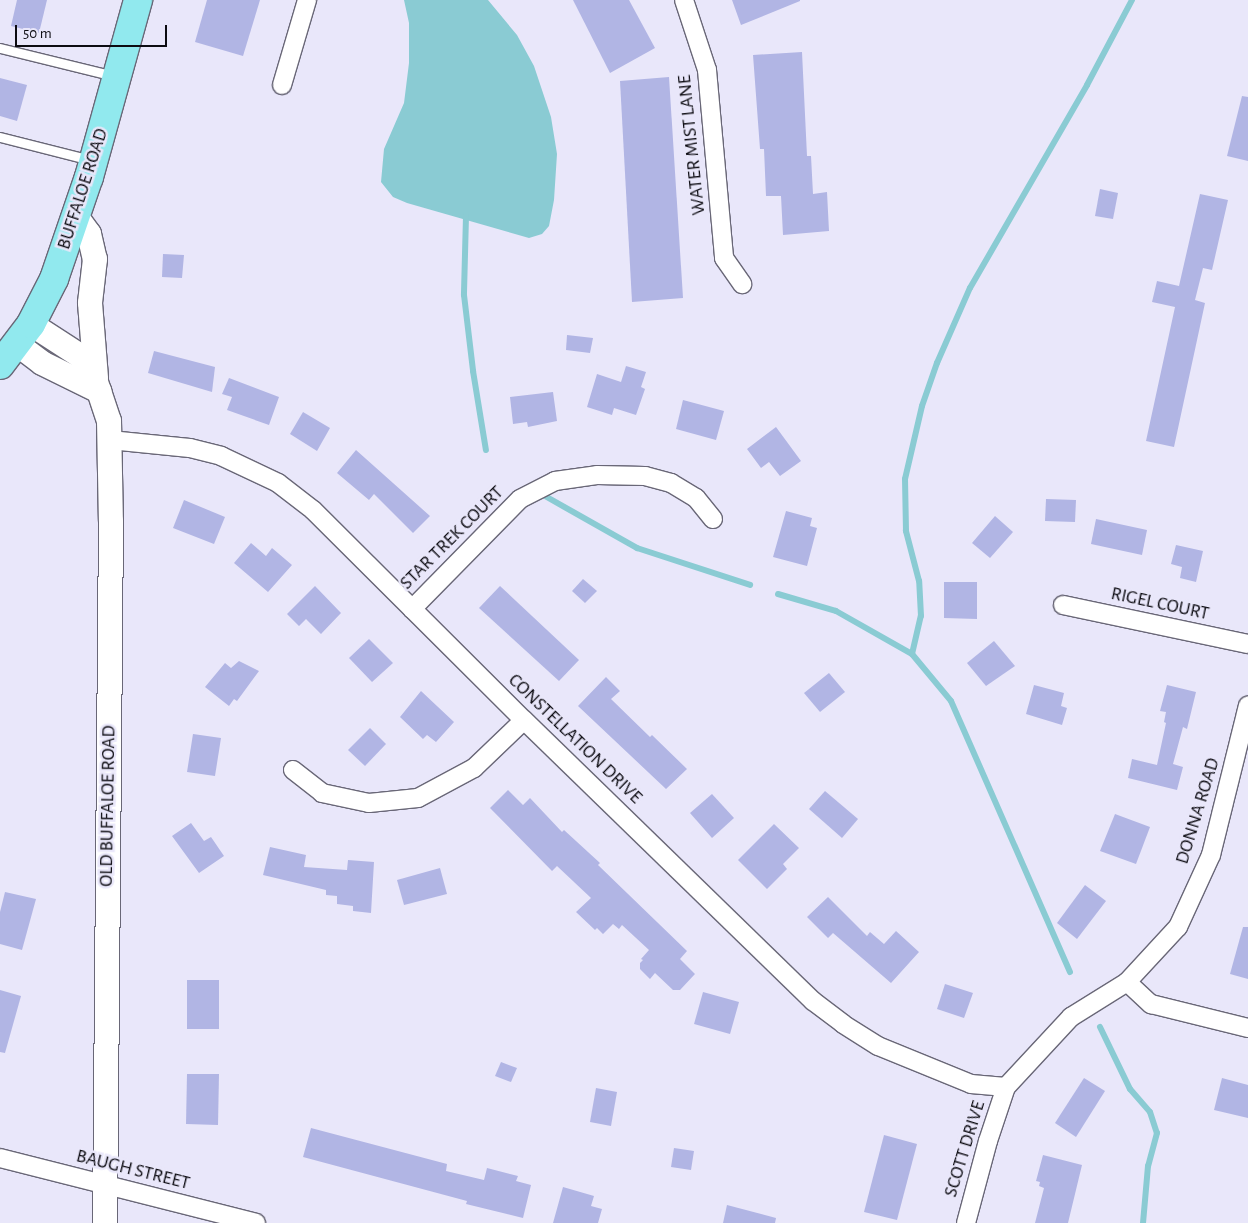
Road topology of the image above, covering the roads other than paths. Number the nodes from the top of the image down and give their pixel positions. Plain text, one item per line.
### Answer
1 (138, 0) edge
2 (307, 0) edge
3 (684, 0) edge
4 (0, 48) edge
5 (117, 77) junction
6 (282, 85) dead end
7 (0, 137) edge
8 (93, 161) junction
9 (76, 216) junction
10 (742, 284) dead end
11 (24, 334) junction
12 (0, 365) edge
13 (97, 385) junction
14 (110, 440) junction
15 (713, 519) dead end
16 (1063, 605) dead end
17 (412, 609) junction
18 (1248, 644) edge
19 (1248, 706) edge
20 (524, 720) junction
21 (293, 770) dead end
22 (1127, 982) junction
23 (1248, 1028) edge
24 (1006, 1087) junction
25 (0, 1158) edge
26 (105, 1185) junction
27 (105, 1223) edge
28 (256, 1223) edge
29 (966, 1223) edge

1 - 5 main road, BUFFALOE ROAD
2 - 6 street
3 - 10 street, WATER MIST LANE
4 - 5 lane
5 - 8 main road, BUFFALOE ROAD
7 - 8 lane
8 - 9 main road, BUFFALOE ROAD
9 - 11 main road, BUFFALOE ROAD
9 - 13 street, OLD BUFFALOE ROAD
11 - 12 main road, BUFFALOE ROAD
11 - 13 street
13 - 14 street, OLD BUFFALOE ROAD
14 - 17 street, CONSTELLATION DRIVE
14 - 26 street, OLD BUFFALOE ROAD
15 - 17 street, STAR TREK COURT
16 - 18 street, RIGEL COURT
17 - 20 street, CONSTELLATION DRIVE
19 - 22 street, DONNA ROAD
20 - 21 street
20 - 24 street, CONSTELLATION DRIVE
22 - 23 street
22 - 24 street, DONNA ROAD
24 - 29 street, SCOTT DRIVE
25 - 26 street, BAUGH STREET
26 - 27 street, OLD BUFFALOE ROAD
26 - 28 street, BAUGH STREET

